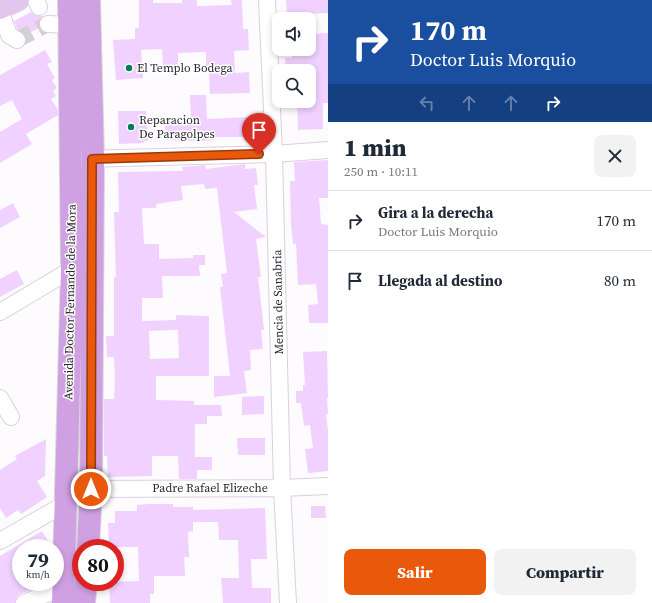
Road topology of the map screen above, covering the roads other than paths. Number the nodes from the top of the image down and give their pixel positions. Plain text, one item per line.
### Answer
1 (19, 0) edge
2 (69, 0) edge
3 (89, 0) edge
4 (267, 0) edge
5 (0, 10) edge
6 (17, 40) dead end
7 (328, 150) edge
8 (274, 154) junction
9 (71, 159) junction
10 (92, 159) junction
11 (92, 257) junction
12 (72, 269) junction
13 (0, 312) edge
14 (0, 398) edge
15 (11, 417) dead end
16 (328, 486) edge
17 (282, 488) junction
18 (91, 489) junction
19 (66, 502) junction
20 (88, 539) edge
21 (0, 540) edge
22 (85, 591) edge
23 (63, 597) edge
24 (24, 603) edge
25 (84, 603) edge
26 (288, 603) edge

1 - 5 main road
2 - 9 highway, Avenida Doctor Fernando de la Mora
3 - 10 highway, Avenida Doctor Fernando de la Mora
4 - 8 street, Mencia de Sanabria
5 - 6 street
7 - 8 street
8 - 10 street
8 - 17 street, Mencia de Sanabria
9 - 10 street
9 - 12 highway, Avenida Doctor Fernando de la Mora
10 - 11 highway, Avenida Doctor Fernando de la Mora
11 - 12 street
11 - 18 highway, Avenida Doctor Fernando de la Mora
12 - 13 street
12 - 19 highway, Avenida Doctor Fernando de la Mora
14 - 15 street
16 - 17 street, Padre Rafael Elizeche
17 - 18 street, Padre Rafael Elizeche
17 - 26 street, Mencia de Sanabria
18 - 19 street
18 - 20 highway, Avenida Doctor Fernando de la Mora
19 - 21 street
19 - 23 highway, Avenida Doctor Fernando de la Mora
22 - 25 highway
23 - 24 street

